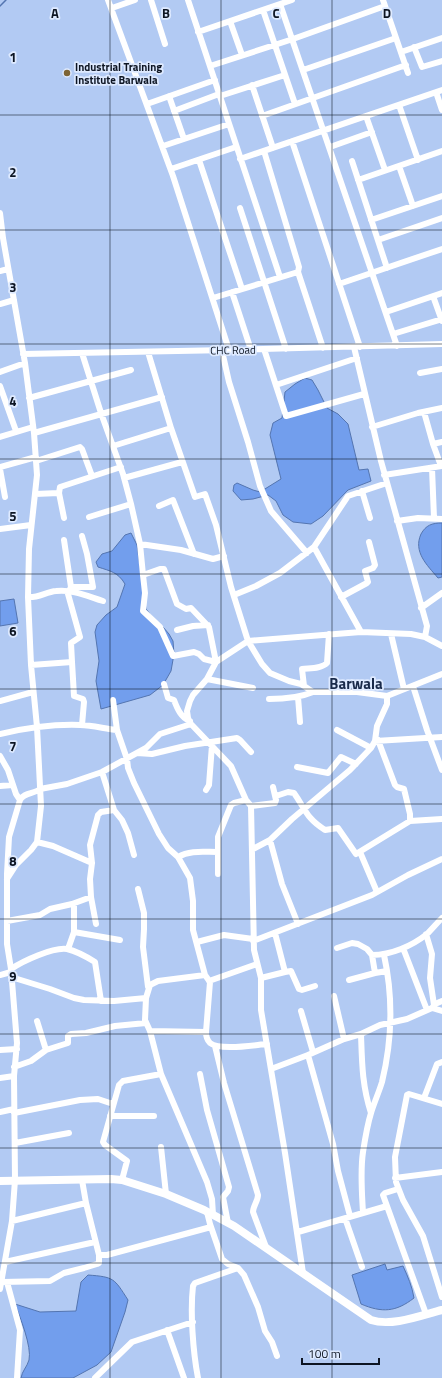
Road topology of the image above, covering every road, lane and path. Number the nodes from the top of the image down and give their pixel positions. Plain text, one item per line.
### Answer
1 (108, 0) edge
2 (135, 0) edge
3 (151, 0) edge
4 (188, 0) edge
5 (292, 0) edge
6 (282, 2) edge
7 (384, 3) edge
8 (112, 8) junction
9 (262, 10) junction
10 (230, 21) junction
11 (198, 32) junction
12 (396, 38) junction
13 (442, 38) edge
14 (293, 39) junction
15 (165, 44) dead end
16 (275, 44) junction
17 (414, 47) junction
18 (401, 52) junction
19 (242, 55) junction
20 (442, 61) edge
21 (406, 65) junction
22 (210, 66) junction
23 (303, 70) junction
24 (408, 73) dead end
25 (285, 75) junction
26 (215, 80) junction
27 (252, 85) junction
28 (439, 91) edge
29 (220, 95) junction
30 (169, 96) junction
31 (313, 98) junction
32 (147, 104) junction
33 (295, 104) junction
34 (399, 105) junction
35 (442, 110) edge
36 (174, 111) junction
37 (262, 116) junction
38 (366, 116) junction
39 (229, 124) junction
40 (324, 130) junction
41 (372, 132) junction
42 (184, 139) junction
43 (292, 141) junction
44 (162, 146) junction
45 (236, 147) junction
46 (330, 147) junction
47 (273, 148) junction
48 (264, 151) junction
49 (442, 152) edge
50 (240, 159) junction
51 (199, 160) junction
52 (418, 160) junction
53 (352, 161) dead end
54 (399, 166) junction
55 (171, 170) junction
56 (385, 170) junction
57 (358, 180) junction
58 (442, 196) edge
59 (413, 206) junction
60 (240, 208) dead end
61 (0, 213) edge
62 (442, 218) edge
63 (371, 220) junction
64 (378, 240) junction
65 (2, 242) edge
66 (442, 249) edge
67 (387, 268) junction
68 (8, 269) junction
69 (0, 271) edge
70 (298, 272) junction
71 (372, 273) junction
72 (280, 277) junction
73 (265, 282) junction
74 (339, 284) junction
75 (242, 289) junction
76 (232, 292) junction
77 (442, 293) edge
78 (433, 296) junction
79 (213, 298) junction
80 (14, 300) junction
81 (0, 304) edge
82 (386, 312) junction
83 (442, 320) edge
84 (393, 334) junction
85 (442, 344) edge
86 (397, 346) junction
87 (357, 347) junction
88 (323, 348) junction
89 (264, 349) junction
90 (286, 349) junction
91 (222, 350) junction
92 (229, 350) junction
93 (251, 350) junction
94 (148, 352) junction
95 (82, 353) junction
96 (23, 354) junction
97 (357, 358) junction
98 (25, 363) junction
99 (442, 369) edge
100 (131, 370) dead end
101 (0, 372) edge
102 (420, 373) dead end
103 (91, 381) junction
104 (276, 385) junction
105 (0, 386) edge
106 (364, 394) junction
107 (162, 396) junction
108 (29, 398) junction
109 (442, 408) edge
110 (424, 412) junction
111 (101, 413) junction
112 (372, 427) junction
113 (171, 428) junction
114 (34, 430) junction
115 (16, 431) junction
116 (0, 437) edge
117 (442, 442) edge
118 (433, 444) junction
119 (113, 446) junction
120 (36, 459) junction
121 (182, 462) junction
122 (442, 466) edge
123 (120, 467) junction
124 (0, 468) edge
125 (432, 468) junction
126 (92, 476) junction
127 (384, 476) junction
128 (124, 478) junction
129 (386, 483) junction
130 (362, 492) junction
131 (59, 493) junction
132 (35, 494) junction
133 (5, 497) dead end
134 (131, 504) junction
135 (159, 506) dead end
136 (89, 516) dead end
137 (64, 518) dead end
138 (370, 518) dead end
139 (434, 518) junction
140 (442, 518) edge
141 (397, 521) junction
142 (31, 525) junction
143 (0, 529) edge
144 (82, 536) dead end
145 (64, 540) dead end
146 (369, 542) dead end
147 (140, 544) junction
148 (314, 547) junction
149 (307, 552) junction
150 (194, 554) junction
151 (224, 556) junction
152 (143, 575) junction
153 (70, 589) junction
154 (442, 593) edge
155 (234, 595) junction
156 (28, 597) junction
157 (341, 597) junction
158 (103, 601) dead end
159 (422, 608) junction
160 (208, 625) junction
161 (176, 630) dead end
162 (361, 632) junction
163 (329, 634) junction
164 (391, 634) junction
165 (425, 637) junction
166 (248, 641) junction
167 (442, 646) edge
168 (72, 662) junction
169 (216, 662) junction
170 (31, 665) junction
171 (442, 674) edge
172 (207, 678) junction
173 (164, 684) dead end
174 (304, 686) junction
175 (413, 686) junction
176 (253, 688) dead end
177 (404, 689) junction
178 (33, 692) junction
179 (313, 692) junction
180 (387, 696) junction
181 (298, 697) junction
182 (269, 699) dead end
183 (113, 700) dead end
184 (0, 701) edge
185 (190, 722) junction
186 (300, 722) dead end
187 (82, 725) junction
188 (37, 727) junction
189 (117, 730) junction
190 (337, 730) dead end
191 (0, 734) edge
192 (442, 737) edge
193 (431, 739) junction
194 (377, 740) junction
195 (211, 744) junction
196 (371, 748) junction
197 (251, 752) dead end
198 (136, 753) junction
199 (0, 756) edge
200 (127, 759) junction
201 (356, 764) junction
202 (297, 767) dead end
203 (442, 770) edge
204 (102, 772) junction
205 (13, 785) junction
206 (0, 786) edge
207 (273, 787) dead end
208 (40, 789) junction
209 (206, 790) dead end
210 (276, 796) junction
211 (20, 800) junction
212 (246, 800) junction
213 (251, 806) junction
214 (114, 810) junction
215 (303, 810) junction
216 (442, 819) edge
217 (410, 821) junction
218 (270, 840) junction
219 (37, 842) junction
220 (252, 850) junction
221 (217, 852) junction
222 (360, 852) junction
223 (134, 855) dead end
224 (178, 857) junction
225 (442, 859) edge
226 (92, 863) junction
227 (218, 874) dead end
228 (7, 879) junction
229 (138, 889) dead end
230 (377, 892) junction
231 (91, 897) junction
232 (74, 904) junction
233 (442, 918) edge
234 (7, 921) junction
235 (96, 924) dead end
236 (298, 924) junction
237 (74, 932) junction
238 (275, 933) junction
239 (426, 934) junction
240 (120, 940) dead end
241 (253, 940) junction
242 (197, 942) junction
243 (7, 944) junction
244 (0, 946) edge
245 (337, 948) dead end
246 (403, 948) junction
247 (68, 949) junction
248 (372, 955) junction
249 (384, 955) junction
250 (258, 964) junction
251 (387, 971) junction
252 (286, 972) junction
253 (11, 973) junction
254 (374, 973) junction
255 (0, 975) edge
256 (205, 975) junction
257 (261, 978) junction
258 (349, 980) dead end
259 (209, 981) junction
260 (315, 986) dead end
261 (148, 987) junction
262 (334, 996) dead end
263 (146, 998) junction
264 (101, 1001) junction
265 (442, 1001) edge
266 (431, 1008) junction
267 (302, 1011) dead end
268 (442, 1011) edge
269 (37, 1021) dead end
270 (146, 1023) junction
271 (390, 1023) junction
272 (150, 1031) junction
273 (206, 1032) junction
274 (361, 1034) junction
275 (344, 1039) junction
276 (267, 1044) junction
277 (215, 1046) junction
278 (16, 1049) junction
279 (0, 1050) edge
280 (46, 1050) junction
281 (311, 1054) junction
282 (442, 1062) edge
283 (14, 1067) junction
284 (271, 1069) junction
285 (161, 1074) junction
286 (200, 1074) dead end
287 (14, 1076) junction
288 (0, 1078) edge
289 (424, 1098) junction
290 (113, 1104) junction
291 (442, 1104) edge
292 (14, 1111) junction
293 (0, 1112) edge
294 (371, 1113) junction
295 (110, 1116) junction
296 (154, 1116) dead end
297 (69, 1133) dead end
298 (15, 1143) junction
299 (161, 1147) dead end
300 (442, 1172) edge
301 (395, 1178) junction
302 (15, 1180) junction
303 (82, 1180) junction
304 (122, 1180) junction
305 (0, 1181) edge
306 (398, 1189) junction
307 (166, 1194) junction
308 (86, 1203) junction
309 (387, 1206) junction
310 (210, 1213) junction
311 (363, 1213) junction
312 (348, 1217) junction
313 (12, 1221) junction
314 (228, 1222) junction
315 (211, 1227) junction
316 (298, 1232) junction
317 (96, 1242) junction
318 (266, 1247) junction
319 (99, 1256) junction
320 (5, 1262) junction
321 (362, 1267) dead end
322 (238, 1268) junction
323 (442, 1271) edge
324 (303, 1273) junction
325 (435, 1273) junction
326 (5, 1282) junction
327 (0, 1289) edge
328 (442, 1297) edge
329 (442, 1310) edge
330 (426, 1314) junction
331 (193, 1322) junction
332 (168, 1330) junction
333 (277, 1356) dead end
334 (17, 1378) edge
335 (95, 1378) edge
336 (184, 1378) edge
337 (198, 1378) edge

1 - 8 street
2 - 8 street
3 - 15 street
4 - 11 street
5 - 6 street
6 - 9 street
6 - 14 street
7 - 12 street
7 - 14 street
8 - 32 street
9 - 10 street
9 - 16 street
10 - 11 street
10 - 19 street
11 - 22 street
12 - 18 street
12 - 23 street
13 - 17 street
14 - 16 street
14 - 23 street
16 - 19 street
16 - 25 street
17 - 18 street
17 - 20 street
18 - 21 street
19 - 22 street
21 - 24 street
21 - 31 street
22 - 26 street
23 - 31 street
25 - 27 street
25 - 33 street
26 - 29 street
26 - 30 street
27 - 29 street
27 - 37 street
28 - 34 street
28 - 35 street
29 - 36 street
29 - 39 street
30 - 32 street
30 - 36 street
31 - 33 street
31 - 40 street
32 - 44 street
33 - 37 street
34 - 38 street
34 - 52 street
36 - 42 street
37 - 47 street
38 - 40 street
38 - 41 street
39 - 42 street
39 - 45 street
40 - 43 street
40 - 46 street
41 - 46 street
41 - 56 street
42 - 44 street
43 - 47 street
43 - 74 street
44 - 55 street
45 - 50 street
45 - 51 street
46 - 71 street
47 - 48 street
48 - 50 street
48 - 70 street
49 - 52 street
50 - 72 street
51 - 55 street
51 - 75 street
52 - 54 street
53 - 57 street
54 - 56 street
54 - 59 street
55 - 79 street
56 - 57 street
57 - 63 street
58 - 59 street
59 - 63 street
60 - 73 street
61 - 65 street
62 - 64 street
63 - 64 street
64 - 67 street
65 - 68 street
66 - 67 street
67 - 71 street
68 - 69 street
68 - 80 street
70 - 72 street
70 - 88 street
71 - 74 street
71 - 82 street
72 - 73 street
73 - 75 street
73 - 90 street
74 - 87 street
75 - 76 street
76 - 79 street
76 - 93 street
77 - 78 street
78 - 82 street
78 - 83 street
79 - 92 street
80 - 81 street
80 - 96 street
82 - 84 street
83 - 84 street
84 - 86 street
85 - 86 street, CHC Road
86 - 87 street, CHC Road
87 - 88 street, CHC Road
87 - 97 street
88 - 90 street, CHC Road
89 - 90 street, CHC Road
89 - 93 street, CHC Road
89 - 104 street
91 - 92 street, CHC Road
91 - 94 street, CHC Road
91 - 149 street
92 - 93 street, CHC Road
94 - 95 street, CHC Road
94 - 107 street
95 - 96 street, CHC Road
95 - 103 street
96 - 98 street
97 - 104 street
97 - 106 street
98 - 101 street
98 - 108 street
99 - 102 street
100 - 103 street
103 - 108 street
103 - 111 street
104 - 106 street
105 - 115 street
106 - 112 street
107 - 111 street
107 - 113 street
108 - 114 street
109 - 110 street
110 - 112 street
110 - 118 street
111 - 114 street
111 - 119 street
112 - 127 street
113 - 119 street
113 - 121 street
114 - 115 street
114 - 120 street
115 - 116 street
117 - 118 street
118 - 122 street
119 - 123 street
120 - 124 street
120 - 126 street
120 - 132 street
121 - 128 street
121 - 151 street
122 - 125 street
123 - 126 street
123 - 128 street
124 - 133 street
125 - 127 street
125 - 139 street
126 - 131 street
127 - 129 street
128 - 134 street
129 - 130 street
129 - 141 street
130 - 138 street
130 - 148 street
131 - 132 street
131 - 137 street
132 - 142 street
134 - 136 street
134 - 147 street
135 - 150 street
139 - 140 street
139 - 141 street
141 - 159 street
142 - 143 street
142 - 156 street
144 - 153 street
145 - 153 street
146 - 157 street
147 - 150 street
147 - 152 street
148 - 149 street
148 - 157 street
149 - 155 street
150 - 151 street
151 - 155 street
152 - 160 street
152 - 169 street
153 - 156 street
153 - 158 street
153 - 168 street
154 - 159 street
155 - 166 street
156 - 170 street
157 - 162 street
159 - 165 street
160 - 161 street
160 - 169 street
162 - 163 street
162 - 164 street
163 - 166 street
163 - 174 street
164 - 165 street
164 - 177 street
165 - 167 street
166 - 169 street
166 - 174 street
168 - 170 street
168 - 187 street
169 - 172 street
170 - 178 street
171 - 175 street
172 - 176 street
172 - 185 street
173 - 185 street
174 - 179 street
175 - 177 street
175 - 193 street
177 - 180 street
178 - 184 street
178 - 188 street
179 - 180 street
179 - 181 street
180 - 194 street
181 - 182 street
181 - 186 street
183 - 189 street
185 - 195 street
185 - 198 street
187 - 188 street
187 - 189 street
188 - 191 street
188 - 208 street
189 - 200 street
190 - 196 street
192 - 193 street
193 - 194 street
193 - 203 street
194 - 196 street
194 - 217 street
195 - 197 street
195 - 198 street
195 - 209 street
195 - 212 street
196 - 201 street
198 - 200 street
199 - 205 street
200 - 204 street
200 - 224 street
201 - 202 street
201 - 215 street
204 - 208 street
204 - 214 street
205 - 206 street
205 - 211 street
207 - 210 street
208 - 211 street
208 - 219 street
210 - 213 street
210 - 215 street
211 - 228 street
212 - 213 street
212 - 221 street
213 - 220 street
214 - 223 street
214 - 226 street
215 - 218 street
215 - 222 street
216 - 217 street
217 - 222 street
218 - 220 street
218 - 236 street
219 - 226 street
219 - 228 street
220 - 241 street
221 - 224 street
221 - 227 street
222 - 230 street
224 - 242 street
225 - 230 street
226 - 231 street
228 - 234 street
229 - 261 street
230 - 236 street
231 - 232 street
231 - 235 street
232 - 234 street
232 - 237 street
233 - 239 street
234 - 243 street
236 - 238 street
237 - 240 street
237 - 247 street
238 - 241 street
238 - 252 street
239 - 246 street
239 - 266 street
241 - 242 street
241 - 250 street
242 - 256 street
243 - 244 street
243 - 253 street
245 - 248 street
246 - 249 street
246 - 266 street
247 - 253 street
247 - 264 street
248 - 249 street
248 - 254 street
249 - 251 street
250 - 257 street
250 - 259 street
251 - 254 street
251 - 271 street
252 - 257 street
252 - 260 street
253 - 255 street
253 - 264 street
253 - 278 street
254 - 258 street
256 - 259 street
256 - 261 street
257 - 276 street
259 - 273 street
261 - 263 street
262 - 275 street
263 - 264 street
263 - 270 street
265 - 266 street
266 - 268 street
266 - 271 street
267 - 281 street
269 - 280 street
270 - 272 street
270 - 280 street
271 - 274 street
271 - 294 street
272 - 273 street
272 - 285 street
273 - 277 street
274 - 275 street
274 - 294 street
275 - 281 street
276 - 277 street
276 - 284 street
277 - 318 street
278 - 279 street
278 - 283 street
280 - 283 street
281 - 284 street
281 - 312 street
282 - 289 street
283 - 287 street
284 - 316 street
285 - 290 street
285 - 310 street
286 - 314 street
287 - 288 street
287 - 292 street
289 - 291 street
289 - 301 street
290 - 292 street
290 - 295 street
292 - 293 street
292 - 298 street
294 - 311 street
295 - 296 street
295 - 304 street
297 - 298 street
298 - 302 street
299 - 307 street
300 - 301 street
301 - 306 street
302 - 303 street
302 - 305 street
302 - 313 street
303 - 304 street
303 - 308 street
304 - 307 street
306 - 309 street
306 - 325 street
307 - 310 street
308 - 313 street
308 - 317 street
309 - 311 street
309 - 330 street
310 - 314 street
310 - 315 street
311 - 312 street
312 - 316 street
312 - 321 street
313 - 320 street
314 - 318 street
315 - 319 street
315 - 322 street
316 - 324 street
317 - 319 street
317 - 320 street
318 - 324 street
319 - 326 street
320 - 326 street
322 - 331 street
322 - 333 street
323 - 325 street
324 - 330 street
325 - 328 street
326 - 327 street
326 - 334 street
329 - 330 street
331 - 332 street
331 - 337 street
332 - 335 street
332 - 336 street

